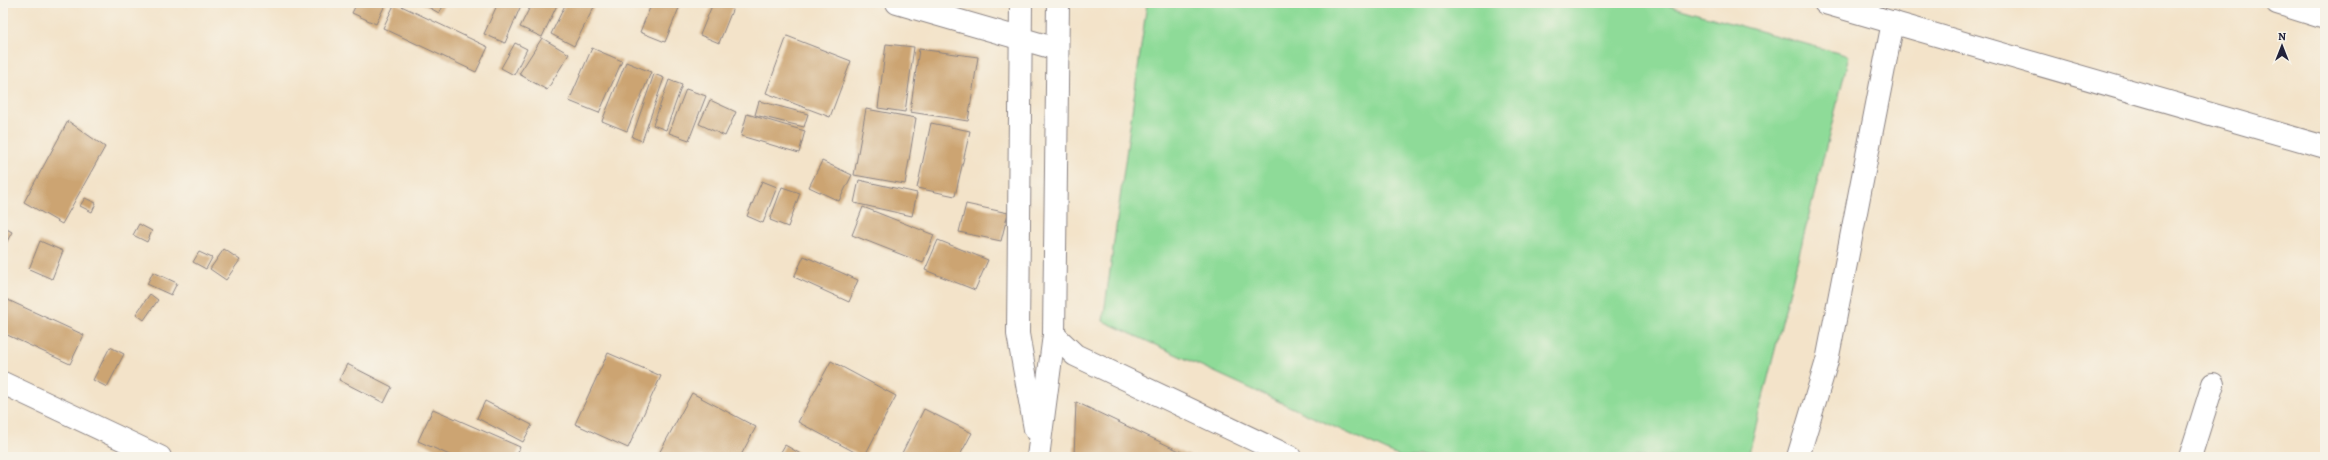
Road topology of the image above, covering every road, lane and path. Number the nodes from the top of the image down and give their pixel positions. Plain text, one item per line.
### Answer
1 (897, 3) edge
2 (1021, 3) edge
3 (1058, 3) edge
4 (1825, 3) edge
5 (2277, 3) edge
6 (2325, 18) edge
7 (1893, 22) junction
8 (1021, 38) junction
9 (1057, 48) junction
10 (2325, 147) edge
11 (1054, 335) junction
12 (3, 383) edge
13 (2213, 384) dead end
14 (1038, 453) edge
15 (160, 457) edge
16 (1290, 457) edge
17 (1798, 457) edge
18 (2190, 457) edge

1 - 8 street
2 - 8 street
3 - 9 street
4 - 7 street
5 - 6 street
7 - 10 street
7 - 17 street
8 - 9 street
8 - 14 street
9 - 11 street
11 - 14 street
11 - 16 street
12 - 15 street
13 - 18 street

